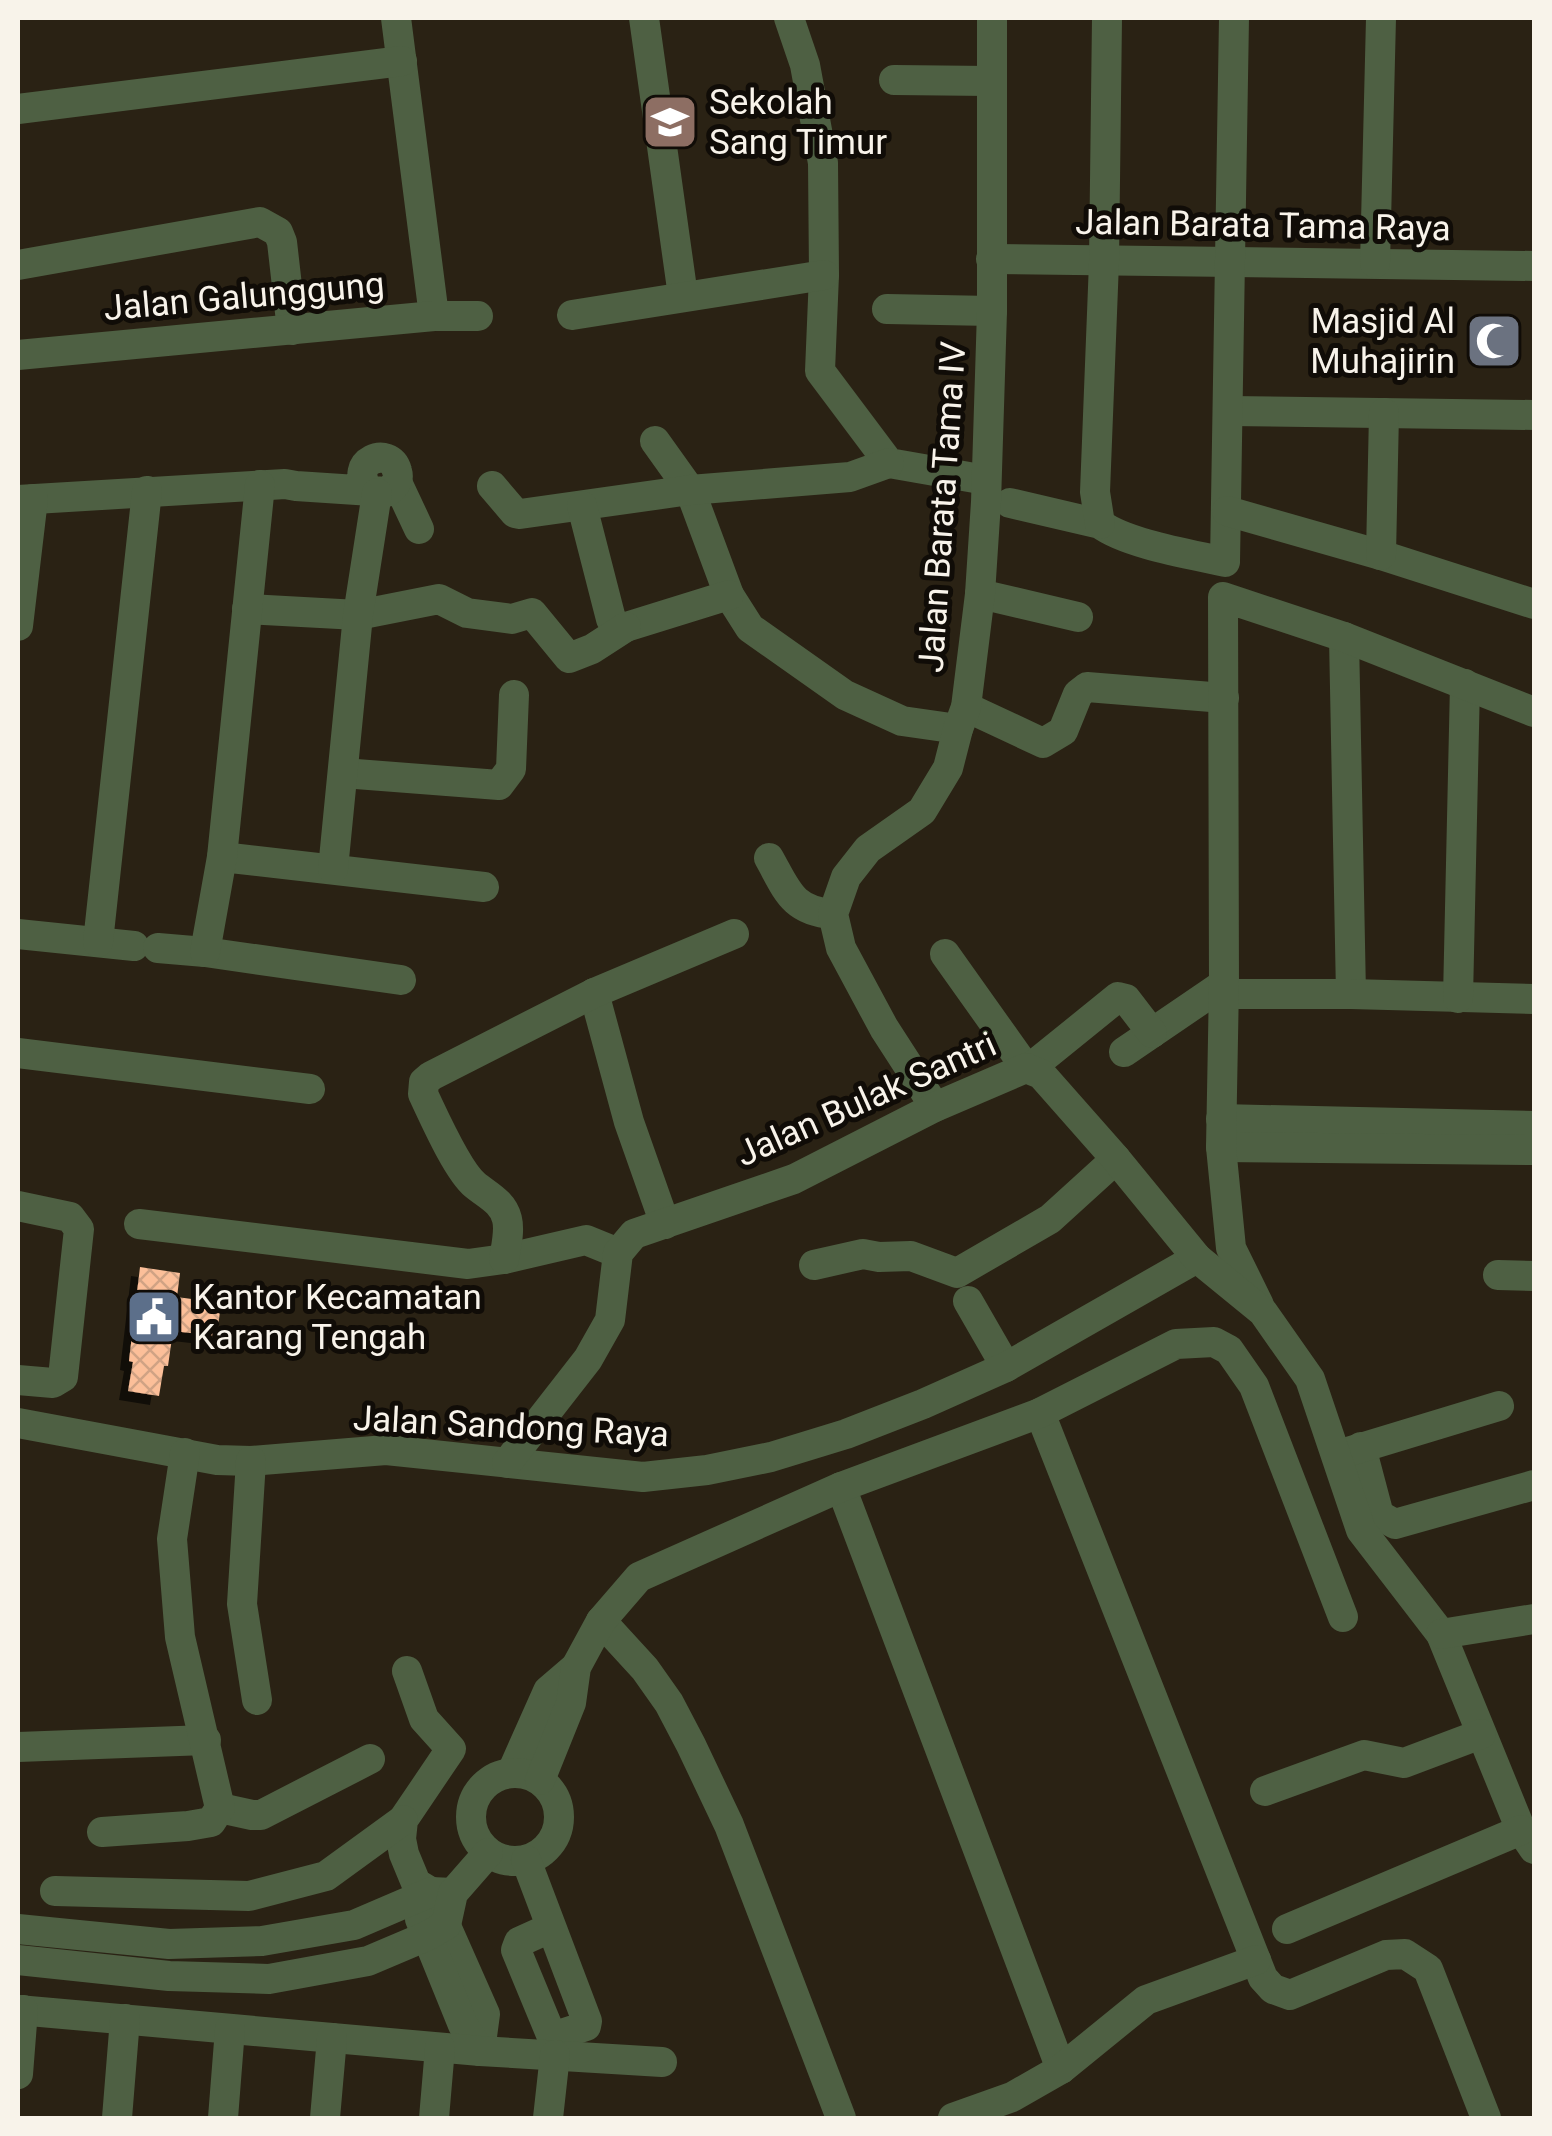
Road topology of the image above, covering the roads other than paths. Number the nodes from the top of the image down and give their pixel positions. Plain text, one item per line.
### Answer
1 (396, 18) edge
2 (644, 18) edge
3 (789, 18) edge
4 (992, 18) edge
5 (1107, 18) edge
6 (1234, 18) edge
7 (1381, 18) edge
8 (402, 62) junction
9 (894, 80) dead end
10 (990, 81) junction
11 (18, 109) edge
12 (991, 260) junction
13 (1104, 262) junction
14 (1375, 263) junction
15 (1229, 264) junction
16 (18, 265) edge
17 (1534, 266) edge
18 (824, 274) junction
19 (683, 296) junction
20 (886, 310) dead end
21 (992, 311) junction
22 (572, 315) dead end
23 (434, 316) junction
24 (478, 316) dead end
25 (292, 330) junction
26 (18, 355) edge
27 (1228, 411) junction
28 (1384, 413) junction
29 (1534, 415) edge
30 (655, 441) dead end
31 (888, 463) junction
32 (986, 480) junction
33 (377, 482) junction
34 (272, 484) junction
35 (492, 486) dead end
36 (147, 490) junction
37 (690, 490) junction
38 (26, 499) edge
39 (1010, 503) dead end
40 (582, 506) junction
41 (1227, 511) junction
42 (1100, 524) junction
43 (419, 529) dead end
44 (1381, 554) junction
45 (980, 594) junction
46 (730, 595) junction
47 (1534, 604) edge
48 (248, 609) junction
49 (358, 615) junction
50 (1078, 617) dead end
51 (18, 626) edge
52 (626, 627) junction
53 (1344, 638) junction
54 (1465, 684) junction
55 (514, 695) dead end
56 (1224, 698) junction
57 (1534, 712) edge
58 (962, 718) junction
59 (343, 773) junction
60 (222, 857) junction
61 (768, 858) dead end
62 (333, 868) junction
63 (484, 887) dead end
64 (833, 914) junction
65 (18, 934) edge
66 (734, 934) dead end
67 (98, 942) junction
68 (204, 952) junction
69 (945, 954) dead end
70 (401, 980) dead end
71 (1223, 989) junction
72 (594, 993) junction
73 (1351, 994) junction
74 (1458, 998) junction
75 (1534, 1000) edge
76 (1152, 1033) junction
77 (1124, 1052) dead end
78 (18, 1053) edge
79 (1028, 1069) junction
80 (310, 1090) dead end
81 (935, 1106) junction
82 (1534, 1126) edge
83 (1221, 1133) junction
84 (1534, 1150) edge
85 (1116, 1159) junction
86 (18, 1206) edge
87 (139, 1224) dead end
88 (664, 1224) junction
89 (618, 1253) junction
90 (1197, 1258) junction
91 (504, 1259) junction
92 (814, 1265) dead end
93 (1498, 1275) dead end
94 (1534, 1276) edge
95 (968, 1301) dead end
96 (1263, 1312) junction
97 (1006, 1367) junction
98 (18, 1380) edge
99 (1499, 1406) dead end
100 (1040, 1413) junction
101 (18, 1423) edge
102 (1349, 1451) junction
103 (185, 1454) junction
104 (250, 1461) junction
105 (508, 1463) junction
106 (1534, 1484) edge
107 (841, 1487) junction
108 (1343, 1617) dead end
109 (1534, 1620) edge
110 (601, 1621) junction
111 (1441, 1634) junction
112 (407, 1671) dead end
113 (258, 1700) dead end
114 (1481, 1734) junction
115 (206, 1740) junction
116 (18, 1747) edge
117 (370, 1759) dead end
118 (526, 1776) junction
119 (1265, 1791) dead end
120 (220, 1808) junction
121 (403, 1820) junction
122 (102, 1832) dead end
123 (1528, 1840) edge
124 (488, 1853) junction
125 (526, 1860) junction
126 (55, 1891) dead end
127 (428, 1892) junction
128 (550, 1928) dead end
129 (18, 1929) edge
130 (1288, 1929) dead end
131 (437, 1931) junction
132 (18, 1960) edge
133 (1256, 1960) junction
134 (20, 2010) edge
135 (125, 2020) junction
136 (230, 2029) junction
137 (332, 2038) junction
138 (440, 2048) junction
139 (480, 2052) junction
140 (555, 2055) junction
141 (662, 2062) dead end
142 (1062, 2069) junction
143 (18, 2074) edge
144 (117, 2118) edge
145 (223, 2118) edge
146 (325, 2118) edge
147 (434, 2118) edge
148 (548, 2118) edge
149 (841, 2118) edge
150 (952, 2118) edge
151 (1486, 2118) edge

1 - 8 street
2 - 19 street
3 - 18 street
4 - 10 street, Jalan Barata Tama IV
5 - 13 street
6 - 15 street
7 - 14 street
8 - 11 street
8 - 23 street
9 - 10 street
10 - 12 street, Jalan Barata Tama IV
12 - 13 street, Jalan Barata Tama Raya
12 - 21 street, Jalan Barata Tama IV
13 - 15 street, Jalan Barata Tama Raya
13 - 42 street
14 - 15 street, Jalan Barata Tama Raya
14 - 17 street, Jalan Barata Tama Raya
15 - 27 street
16 - 25 street
18 - 19 street
18 - 31 street
19 - 22 street
20 - 21 street
21 - 32 street, Jalan Barata Tama IV
23 - 24 street, Jalan Galunggung
23 - 25 street, Jalan Galunggung
25 - 26 street, Jalan Galunggung
27 - 28 street
27 - 41 street
28 - 29 street
28 - 44 street
30 - 37 street
31 - 32 street
31 - 37 street
32 - 45 street, Jalan Barata Tama IV
33 - 34 street
33 - 43 street
33 - 49 street
34 - 36 street
34 - 48 street
35 - 40 street
36 - 38 street
36 - 67 street
37 - 40 street
37 - 46 street
38 - 51 street
39 - 42 street
40 - 52 street
41 - 42 street
41 - 44 street
44 - 47 street
45 - 50 street
45 - 58 street, Jalan Barata Tama IV
46 - 52 street
46 - 58 street
48 - 49 street
48 - 60 street
49 - 52 street
49 - 59 street
53 - 54 street
53 - 56 street
53 - 73 street
54 - 57 street
54 - 74 street
55 - 59 street
56 - 58 street
56 - 71 street
58 - 64 street, Jalan Barata Tama IV
59 - 62 street
60 - 62 street
60 - 68 street
61 - 64 street
62 - 63 street
64 - 81 street
65 - 67 street
66 - 72 street
67 - 68 street
68 - 70 street
69 - 79 street
71 - 73 street
71 - 76 street
71 - 83 street
72 - 88 street
72 - 91 street
73 - 74 street
74 - 75 street
76 - 77 street
76 - 79 street
78 - 80 street
79 - 81 street, Jalan Bulak Santri
79 - 85 street, Jalan Bulak Santri
81 - 88 street, Jalan Bulak Santri
82 - 83 street
83 - 84 street
83 - 96 street
85 - 90 street, Jalan Bulak Santri
85 - 92 street
86 - 98 street
87 - 91 street
88 - 89 street, Jalan Bulak Santri
89 - 91 street
89 - 105 street
90 - 96 street, Jalan Bulak Santri
90 - 97 street, Jalan Sandong Raya
93 - 94 street
95 - 97 street
96 - 102 street
97 - 105 street, Jalan Sandong Raya
99 - 102 street
100 - 107 street
100 - 108 street
100 - 133 street
101 - 103 street, Jalan Sandong Raya
102 - 106 street
102 - 111 street
103 - 104 street, Jalan Sandong Raya
103 - 115 street
104 - 105 street, Jalan Sandong Raya
104 - 113 street
107 - 110 street
107 - 142 street
109 - 111 street
110 - 118 street
110 - 149 street
111 - 114 street
112 - 121 street
114 - 119 street
114 - 123 street
115 - 116 street
115 - 120 street
117 - 120 street
118 - 124 street
118 - 125 street
120 - 122 street
121 - 126 street
121 - 127 street
123 - 130 street
124 - 125 street
124 - 127 street
125 - 128 street
127 - 129 street
127 - 131 street
131 - 132 street
131 - 139 street
133 - 142 street
133 - 151 street
134 - 135 street
134 - 143 street
135 - 136 street
135 - 144 street
136 - 137 street
136 - 145 street
137 - 138 street
137 - 146 street
138 - 139 street
138 - 147 street
139 - 140 street
140 - 141 street
140 - 148 street
142 - 150 street

